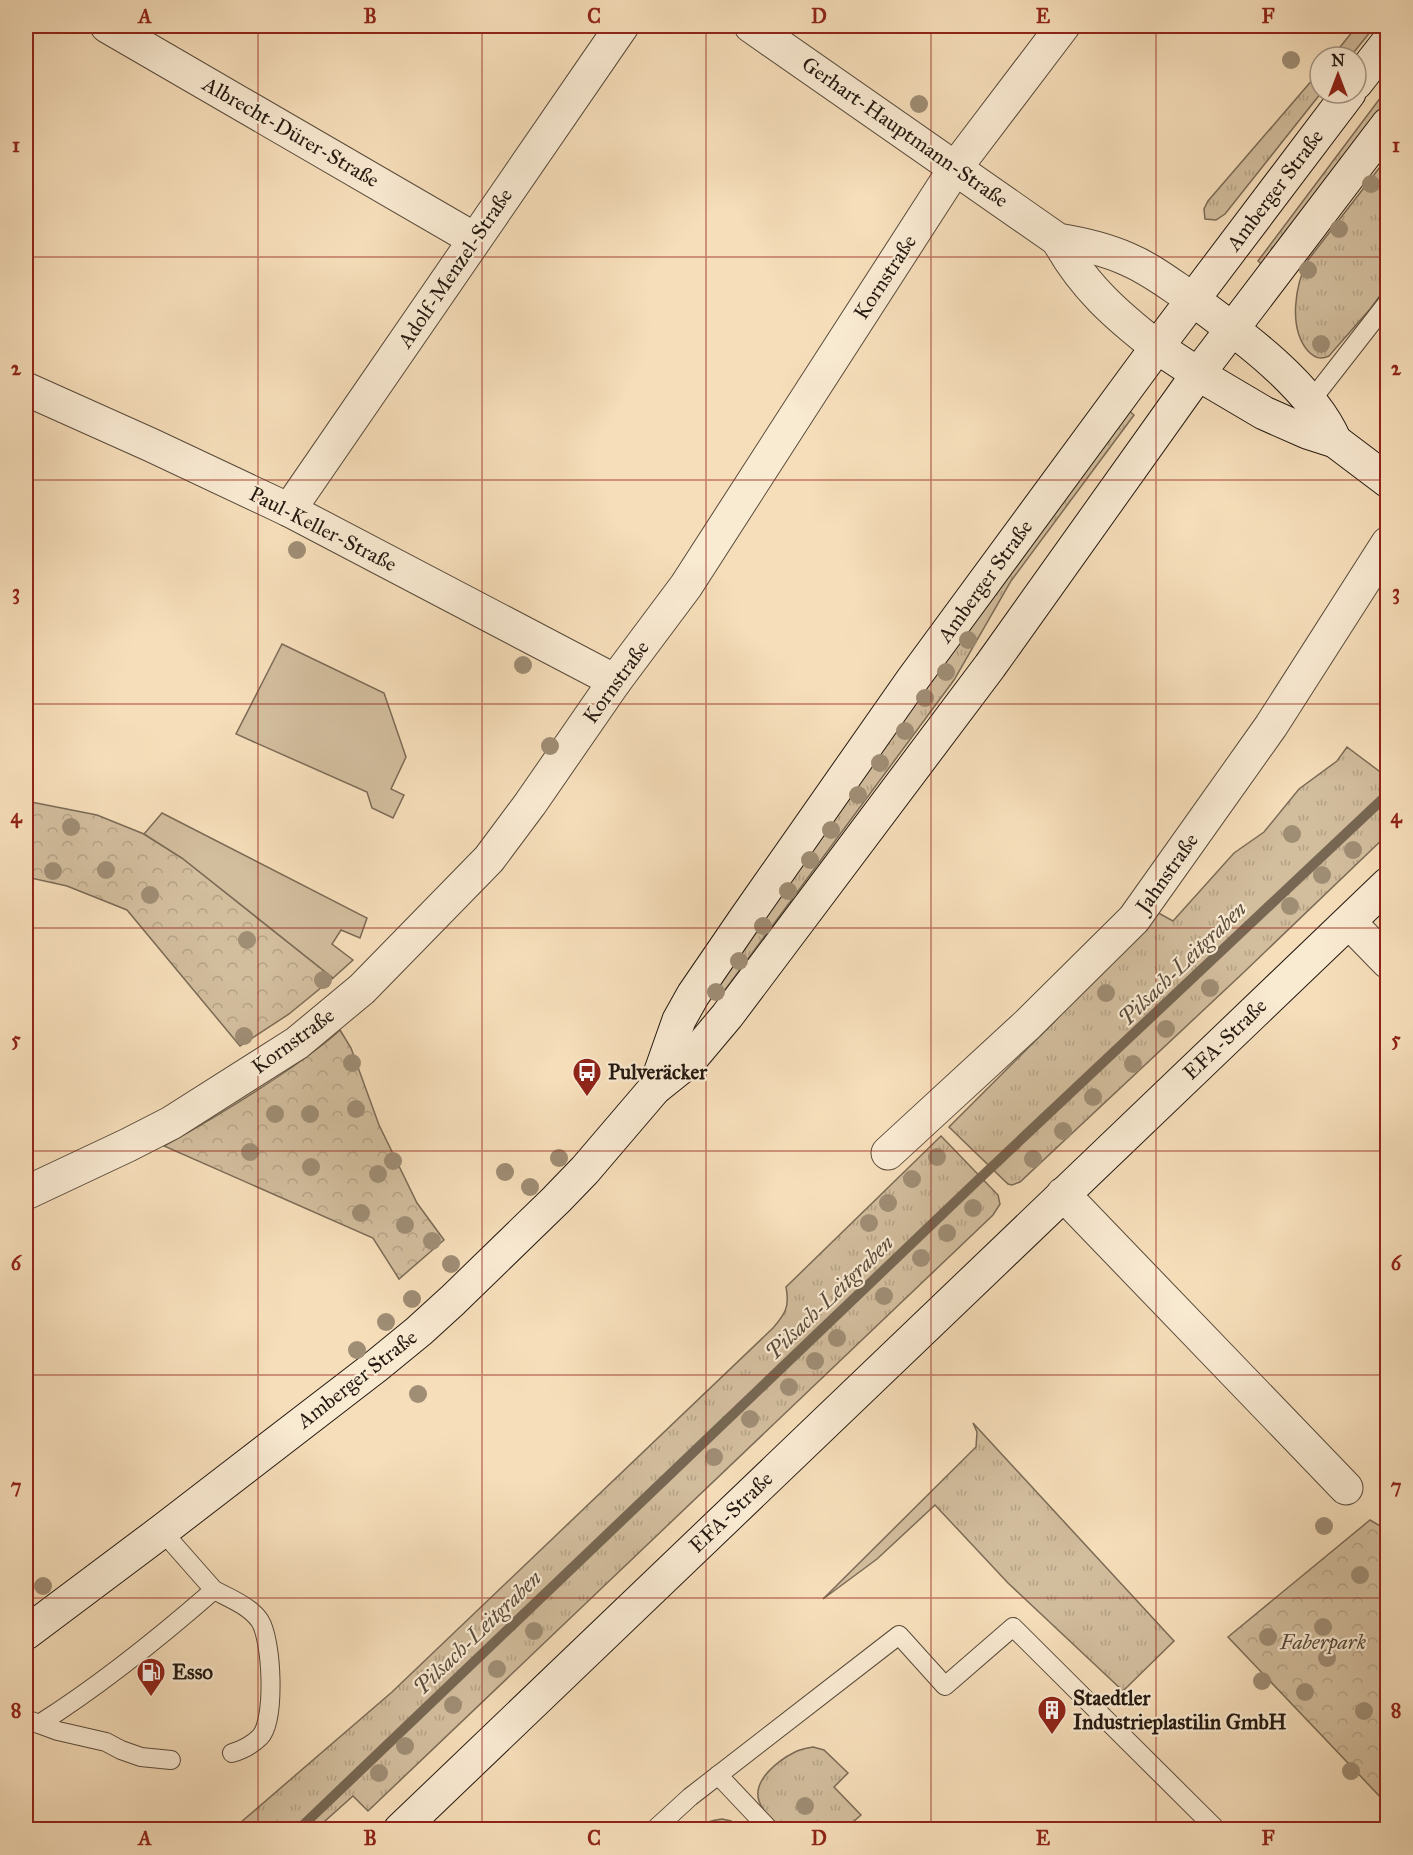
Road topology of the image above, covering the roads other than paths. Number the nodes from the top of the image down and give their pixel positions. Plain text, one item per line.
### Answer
1 (107, 26) edge
2 (622, 26) edge
3 (751, 26) edge
4 (1063, 26) edge
5 (1388, 42) edge
6 (1368, 68) edge
7 (1340, 105) edge
8 (1388, 124) edge
9 (956, 167) junction
10 (474, 239) junction
11 (1058, 240) junction
12 (1192, 299) junction
13 (1388, 302) edge
14 (1234, 329) junction
15 (1157, 347) junction
16 (1198, 374) junction
17 (26, 389) edge
18 (1310, 402) junction
19 (1335, 441) junction
20 (1388, 481) edge
21 (288, 510) junction
22 (1388, 543) edge
23 (615, 681) junction
24 (1388, 884) edge
25 (1349, 922) junction
26 (1388, 962) edge
27 (655, 1088) junction
28 (888, 1153) dead end
29 (26, 1193) edge
30 (1063, 1194) junction
31 (1346, 1488) dead end
32 (162, 1531) junction
33 (214, 1590) junction
34 (26, 1633) edge
35 (32, 1722) edge
36 (232, 1754) dead end
37 (171, 1760) dead end
38 (718, 1775) junction
39 (400, 1830) edge
40 (654, 1830) edge
41 (770, 1830) edge
42 (1217, 1830) edge

1 - 10 street, Albrecht-Dürer-Straße
2 - 10 street, Adolf-Menzel-Straße
3 - 9 street, Gerhart-Hauptmann-Straße
4 - 9 street, Kornstraße
5 - 6 street
7 - 12 street, Amberger Straße
8 - 14 street, Amberger Straße
9 - 11 street, Gerhart-Hauptmann-Straße
9 - 23 street, Kornstraße
10 - 21 street, Adolf-Menzel-Straße
11 - 12 street, Gerhart-Hauptmann-Straße
11 - 15 street, Gerhart-Hauptmann-Straße
12 - 14 street, Gerhart-Hauptmann-Straße
12 - 15 street, Amberger Straße
13 - 18 lane
14 - 16 street, Amberger Straße
14 - 18 street, Gerhart-Hauptmann-Straße
15 - 16 street, Gerhart-Hauptmann-Straße
15 - 27 street, Amberger Straße
16 - 19 street, Gerhart-Hauptmann-Straße
16 - 27 street, Amberger Straße
17 - 21 street, Paul-Keller-Straße
18 - 19 street, Gerhart-Hauptmann-Straße
19 - 20 street
21 - 23 street, Paul-Keller-Straße
22 - 28 street, Jahnstraße
23 - 29 street, Kornstraße
24 - 25 street, EFA-Straße
25 - 26 street
25 - 30 street, EFA-Straße
27 - 32 street, Amberger Straße
30 - 31 street
30 - 39 street, EFA-Straße
32 - 33 lane
32 - 34 street, Amberger Straße
33 - 35 lane
33 - 36 lane
35 - 37 lane
38 - 40 lane
38 - 41 lane
38 - 42 lane

